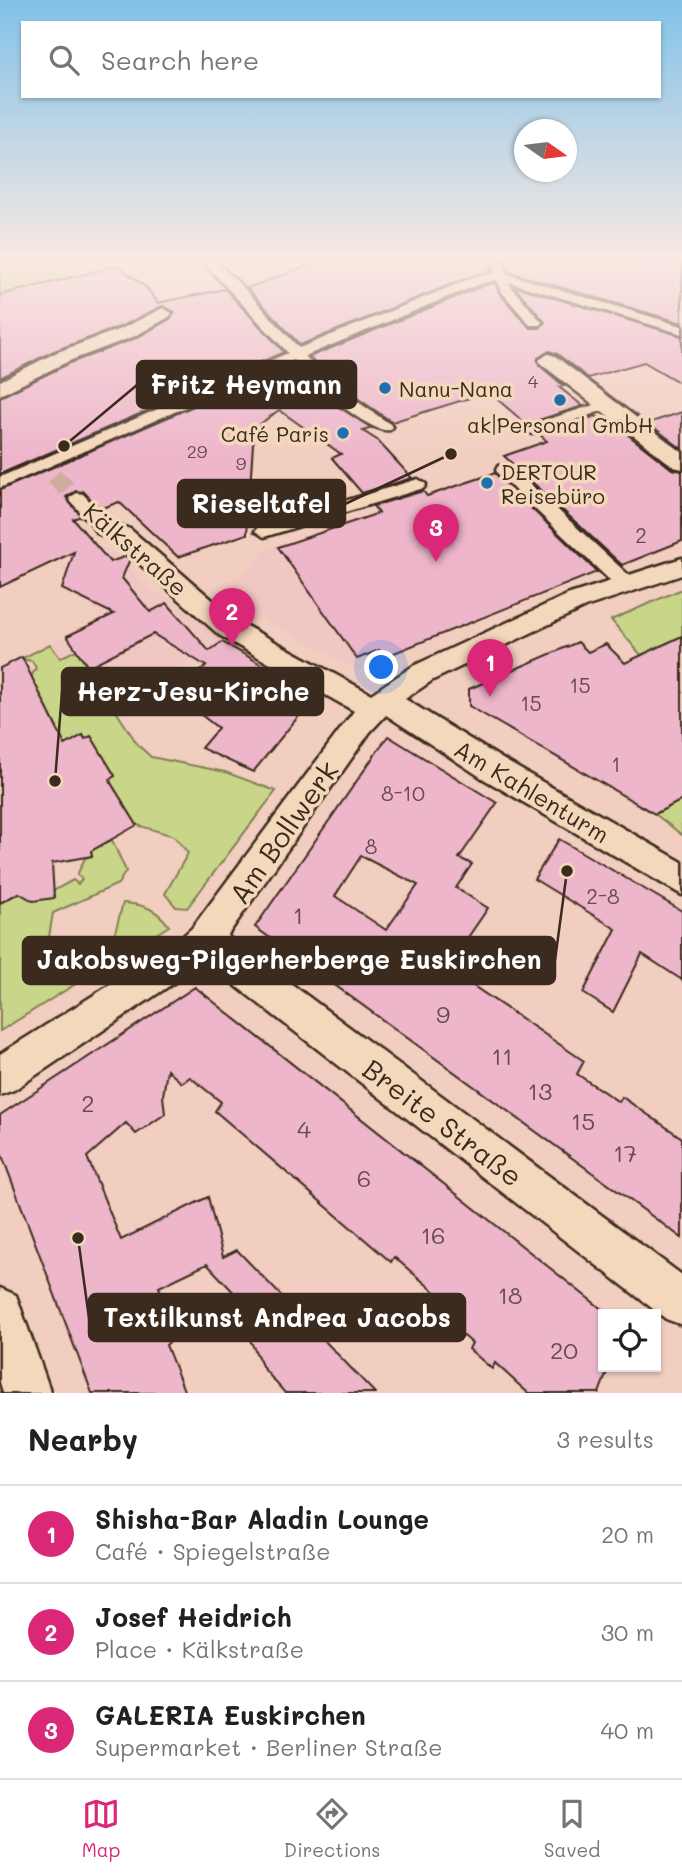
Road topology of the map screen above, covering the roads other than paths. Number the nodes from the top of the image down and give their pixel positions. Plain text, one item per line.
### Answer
1 (142, 325) edge
2 (271, 325) edge
3 (368, 325) edge
4 (297, 354) junction
5 (548, 360) dead end
6 (0, 390) edge
7 (606, 405) junction
8 (385, 426) dead end
9 (532, 429) dead end
10 (682, 462) edge
11 (504, 470) dead end
12 (0, 483) edge
13 (418, 485) dead end
14 (77, 498) tunnel mouth
15 (106, 528) joint
16 (264, 531) dead end
17 (682, 566) edge
18 (626, 584) junction
19 (379, 703) junction
20 (682, 880) edge
21 (204, 940) junction
22 (0, 1076) edge
23 (682, 1303) edge
24 (0, 1311) edge
25 (27, 1393) edge

1 - 6 street
2 - 4 street
3 - 4 street
4 - 8 street
4 - 12 street
5 - 7 street
7 - 9 street
7 - 10 street
11 - 18 street
13 - 16 street
14 - 15 street, Kälkstraße
15 - 19 street, Kälkstraße
17 - 18 street
18 - 19 street
19 - 20 street, Am Kahlenturm
19 - 21 street, Am Bollwerk
21 - 22 street, Am Bollwerk
21 - 23 street, Breite Straße
24 - 25 street

